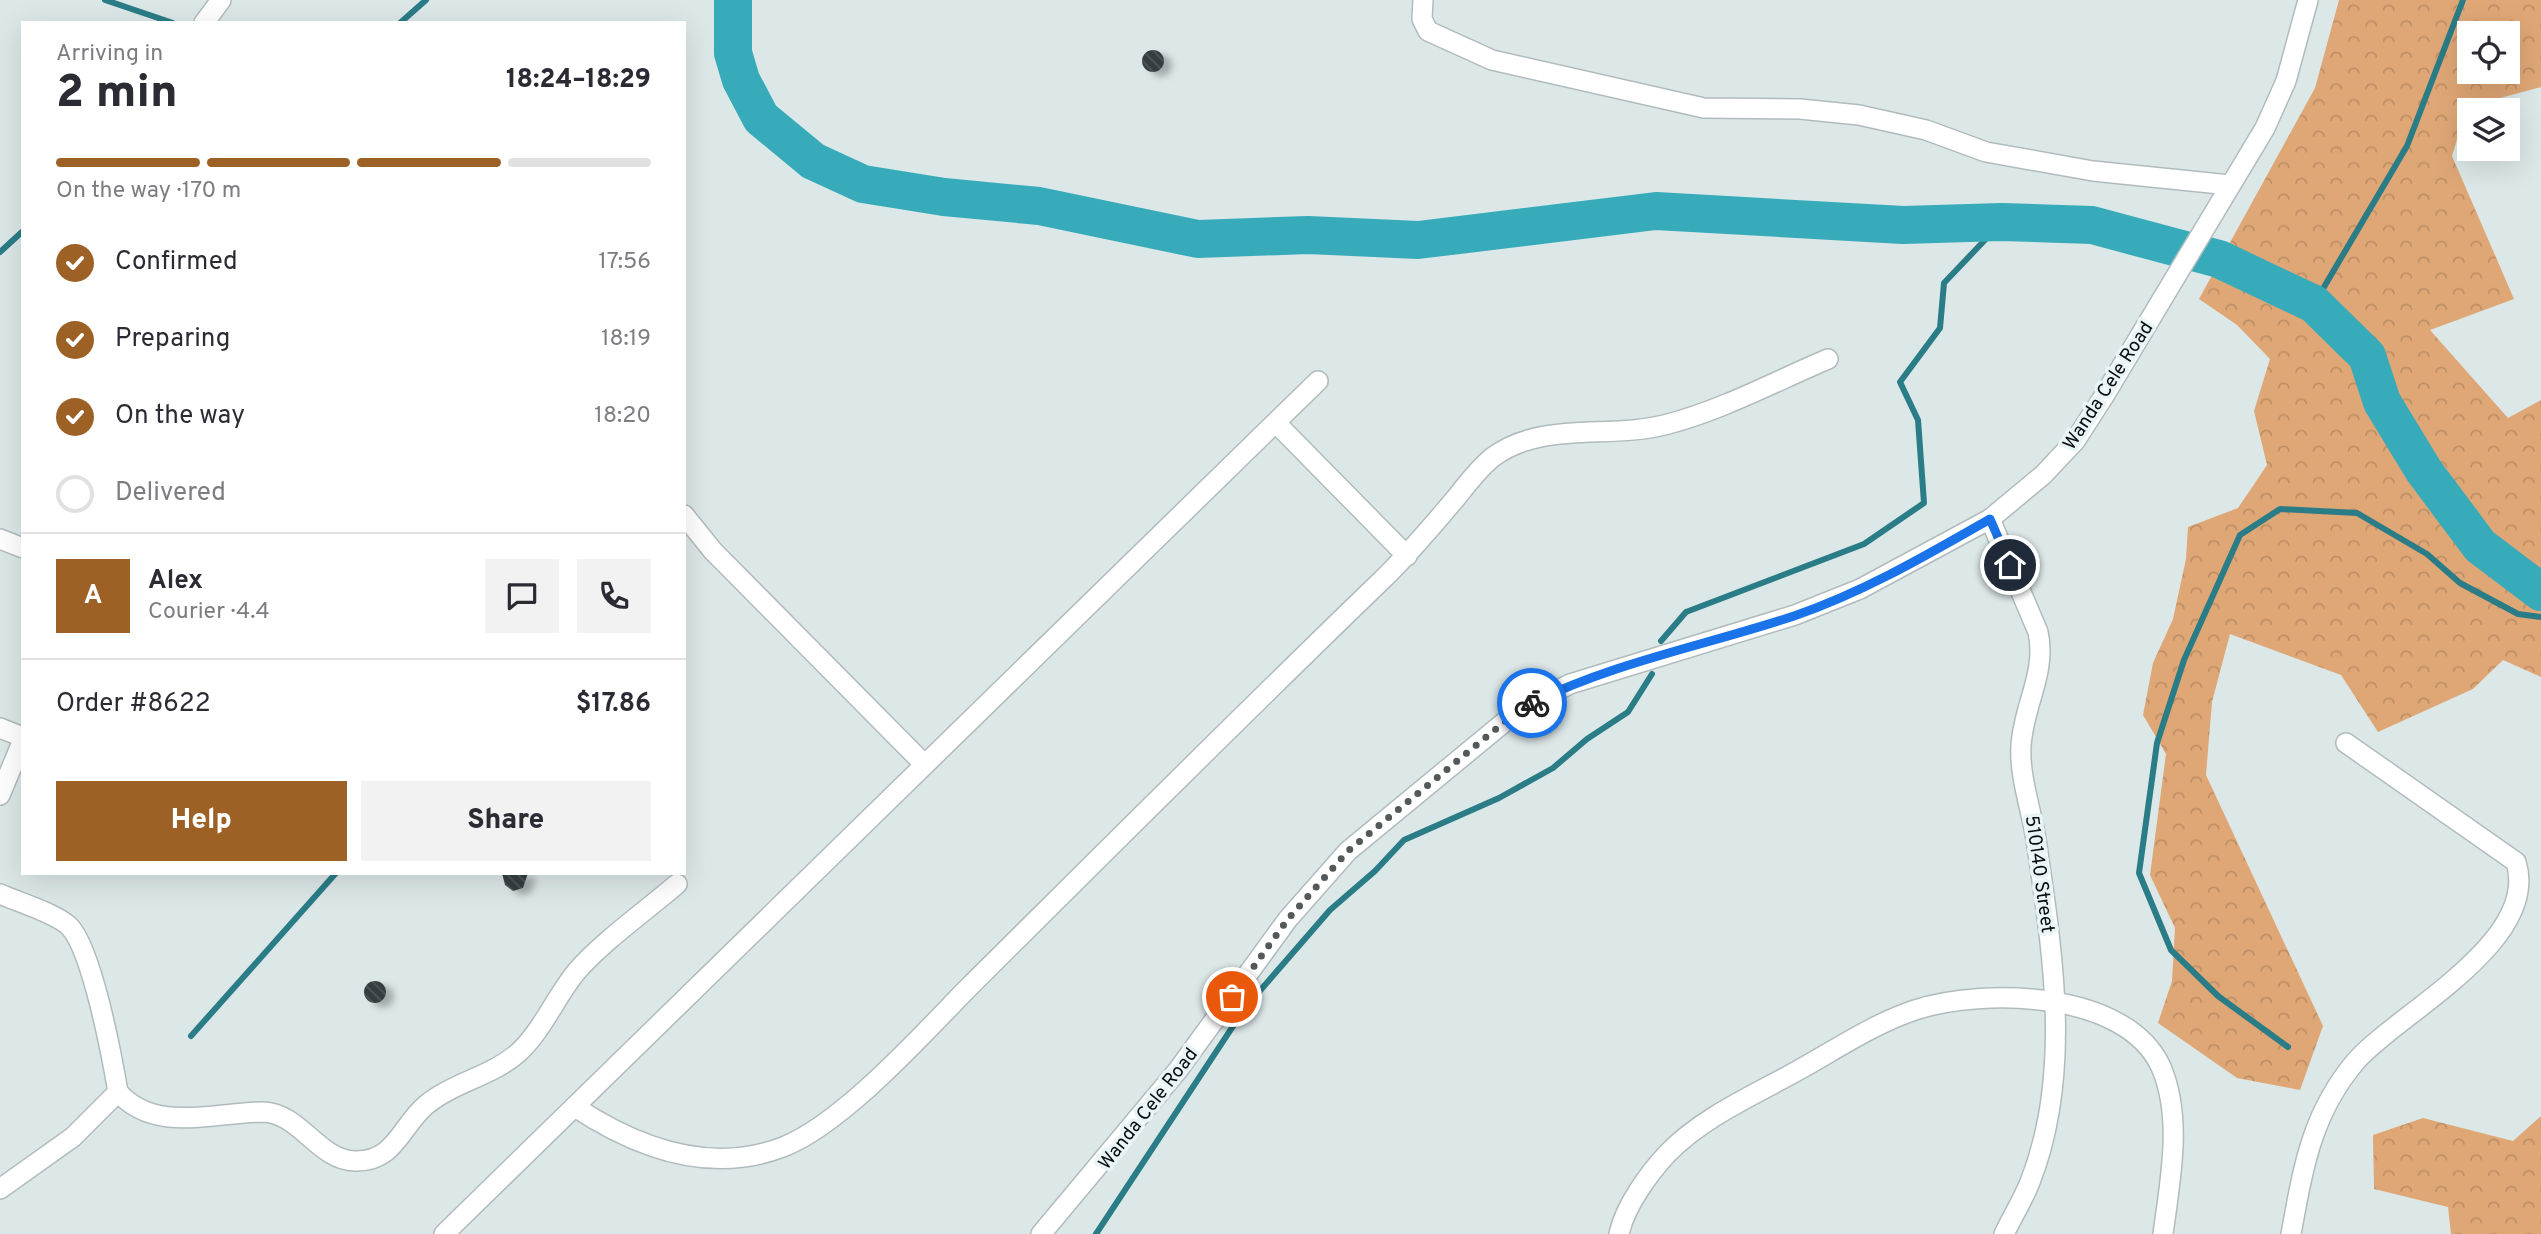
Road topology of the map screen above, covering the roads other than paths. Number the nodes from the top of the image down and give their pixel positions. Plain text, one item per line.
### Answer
1 (221, 0) edge
2 (1423, 0) edge
3 (2308, 0) edge
4 (205, 21) edge
5 (2230, 185) junction
6 (1828, 359) dead end
7 (1318, 381) dead end
8 (1277, 424) junction
9 (686, 517) edge
10 (1990, 519) junction
11 (0, 539) edge
12 (21, 547) edge
13 (1407, 556) junction
14 (0, 728) edge
15 (21, 738) edge
16 (2346, 743) dead end
17 (21, 744) edge
18 (924, 764) junction
19 (0, 795) edge
20 (677, 884) dead end
21 (0, 894) edge
22 (2054, 1002) junction
23 (118, 1092) junction
24 (575, 1107) junction
25 (0, 1189) edge
26 (444, 1234) edge
27 (1041, 1234) edge
28 (1619, 1234) edge
29 (2004, 1234) edge
30 (2163, 1234) edge
31 (2291, 1234) edge

1 - 4 street
2 - 5 street
3 - 5 street, Wanda Cele Road
5 - 10 street, Wanda Cele Road
6 - 13 street
7 - 8 street
8 - 13 street
8 - 18 street
9 - 18 street
10 - 22 street, 510140 Street
10 - 27 street, Wanda Cele Road
11 - 12 street
13 - 24 street
14 - 15 street
16 - 31 street
17 - 19 street
18 - 24 street
20 - 23 street
21 - 23 street
22 - 28 street
22 - 29 street, 510140 Street
22 - 30 street
23 - 25 street
24 - 26 street

